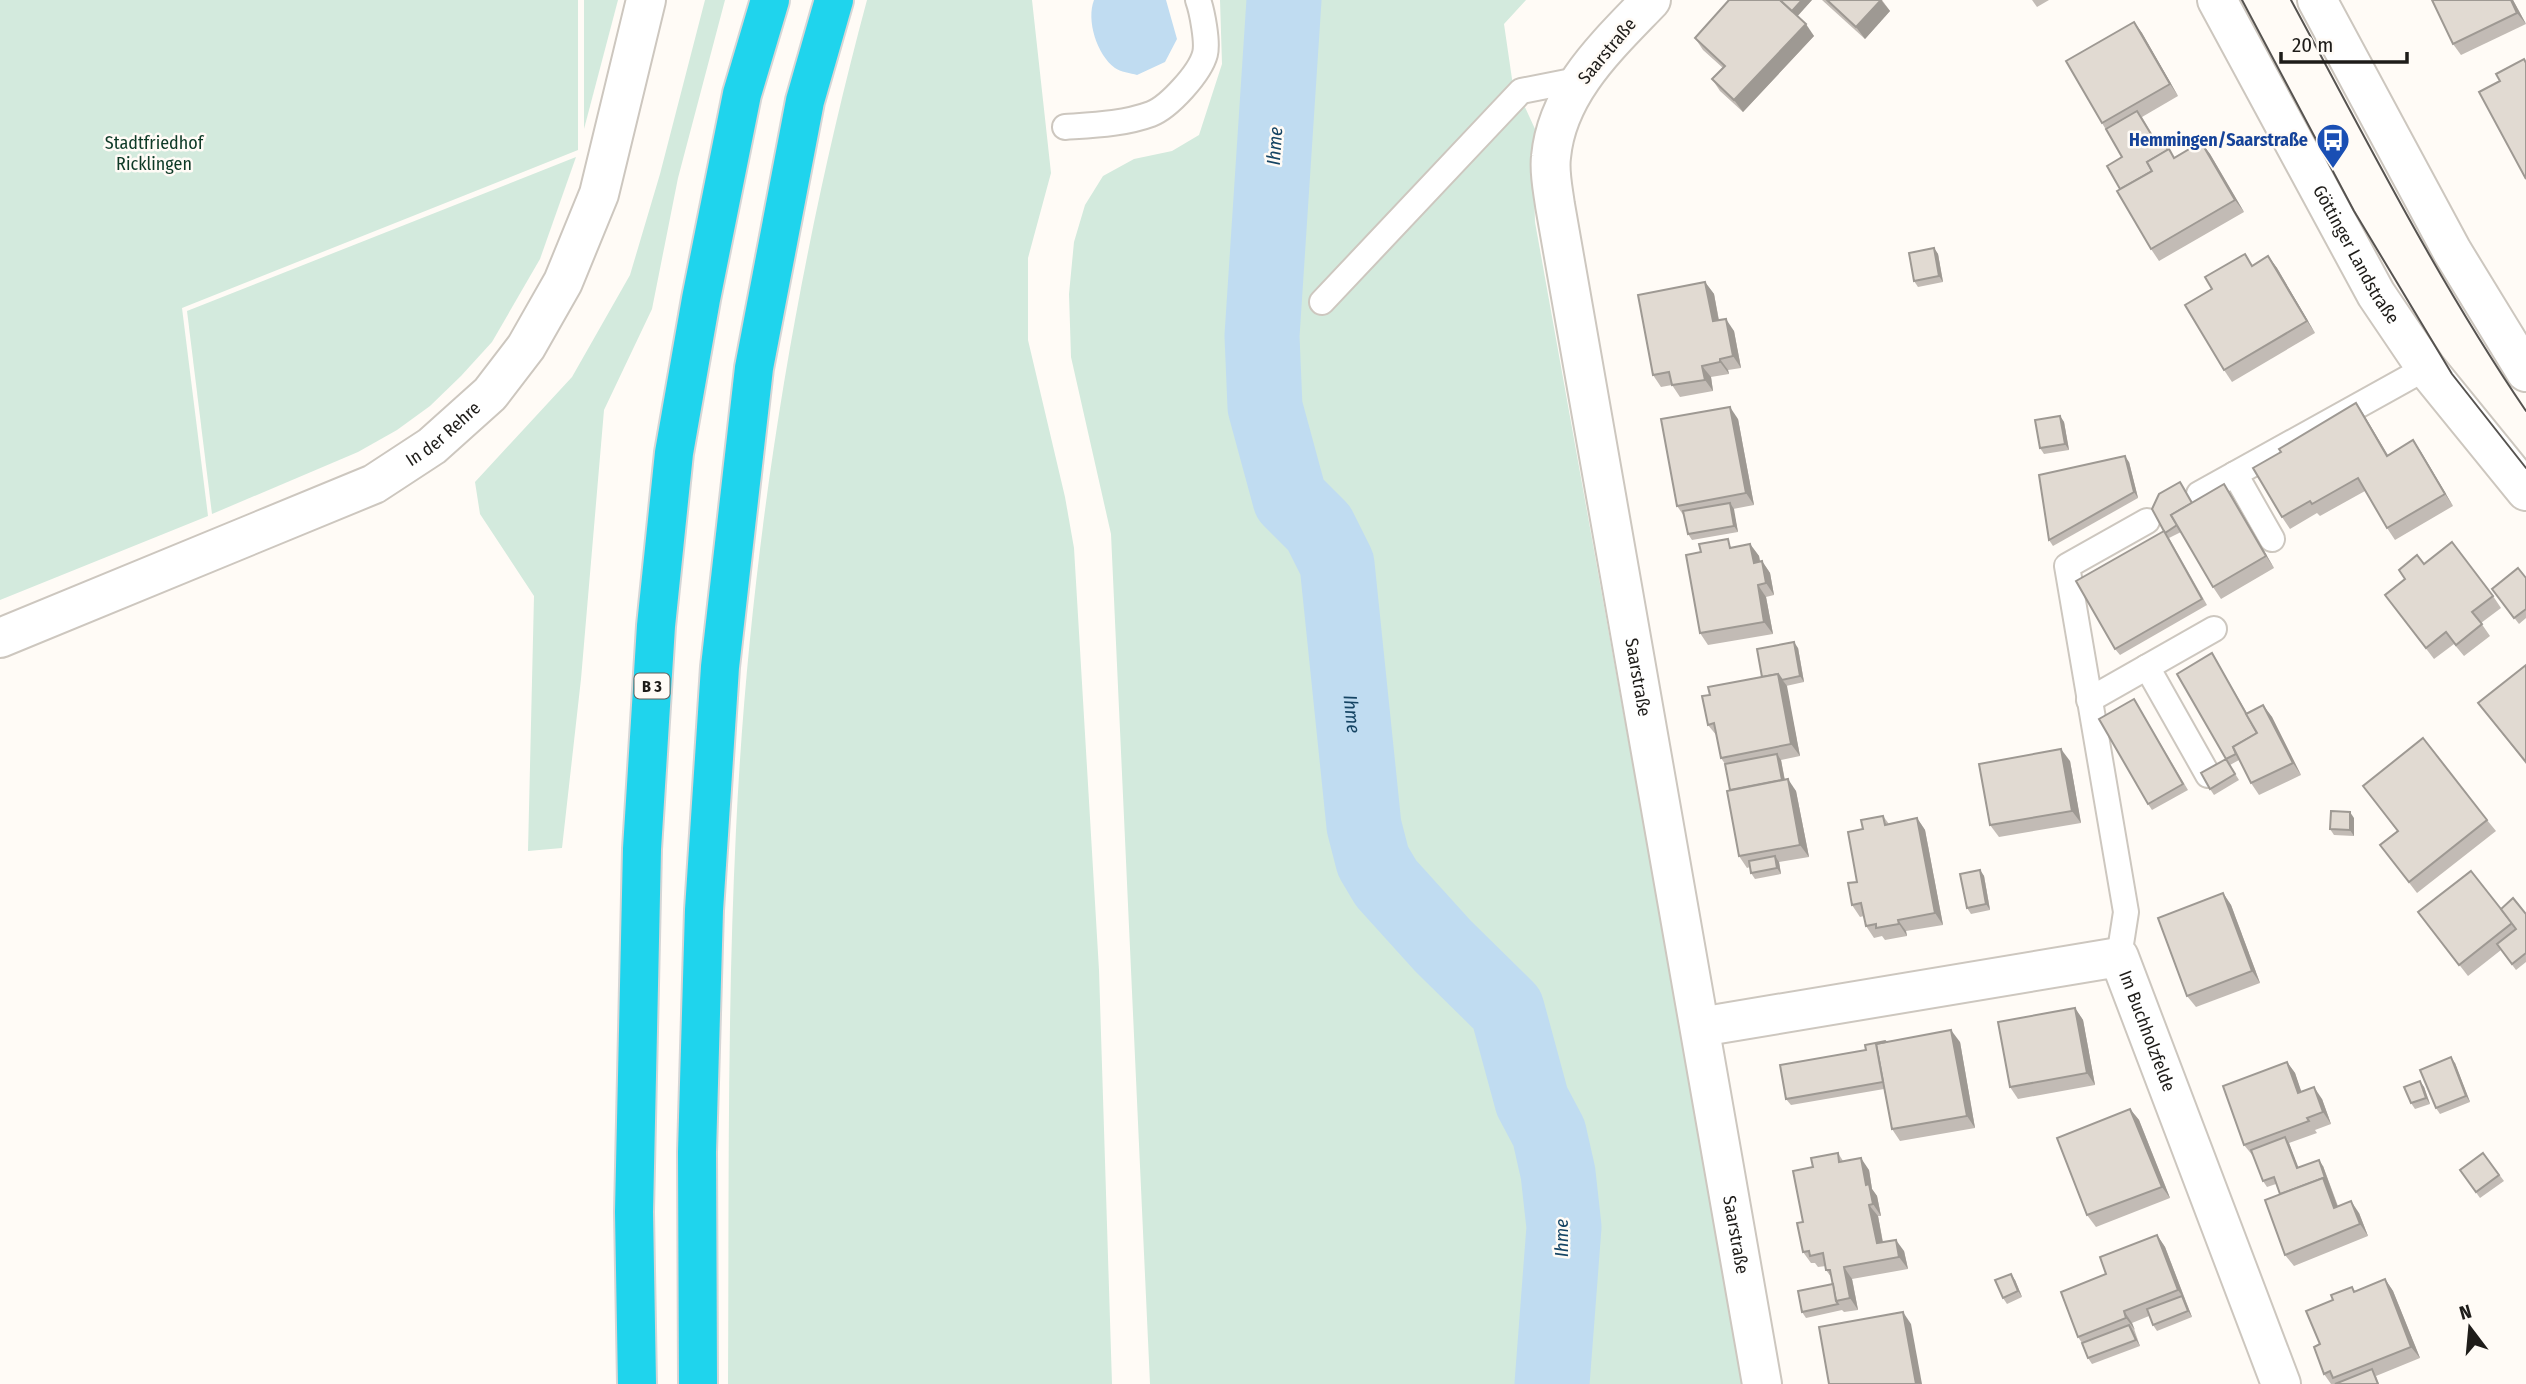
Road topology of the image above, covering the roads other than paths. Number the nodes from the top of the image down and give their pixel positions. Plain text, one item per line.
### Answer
1 (646, 0) edge
2 (771, 0) edge
3 (834, 0) edge
4 (1198, 0) edge
5 (1651, 0) edge
6 (2217, 0) edge
7 (2317, 0) edge
8 (1582, 79) junction
9 (1065, 127) dead end
10 (1322, 302) dead end
11 (2426, 368) junction
12 (2526, 372) edge
13 (2235, 474) junction
14 (2526, 491) edge
15 (2199, 494) dead end
16 (2147, 521) dead end
17 (2273, 539) dead end
18 (2214, 629) dead end
19 (0, 638) edge
20 (2147, 667) junction
21 (2089, 699) junction
22 (2208, 775) edge
23 (2119, 957) junction
24 (1700, 1027) junction
25 (637, 1384) edge
26 (698, 1384) edge
27 (1762, 1384) edge
28 (2281, 1384) edge

1 - 19 street, In der Rehre
2 - 25 highway, B 3
3 - 26 highway
4 - 9 lane
5 - 8 street, Saarstraße
6 - 11 street, Göttinger Landstraße
7 - 12 street
8 - 10 lane
8 - 24 street, Saarstraße
11 - 13 lane
11 - 14 street, Göttinger Landstraße
13 - 15 lane
13 - 17 lane
16 - 21 lane
18 - 20 lane
20 - 21 lane
20 - 22 lane
21 - 23 lane
23 - 24 street, Im Buchholzfelde
23 - 28 street, Im Buchholzfelde
24 - 27 street, Saarstraße

